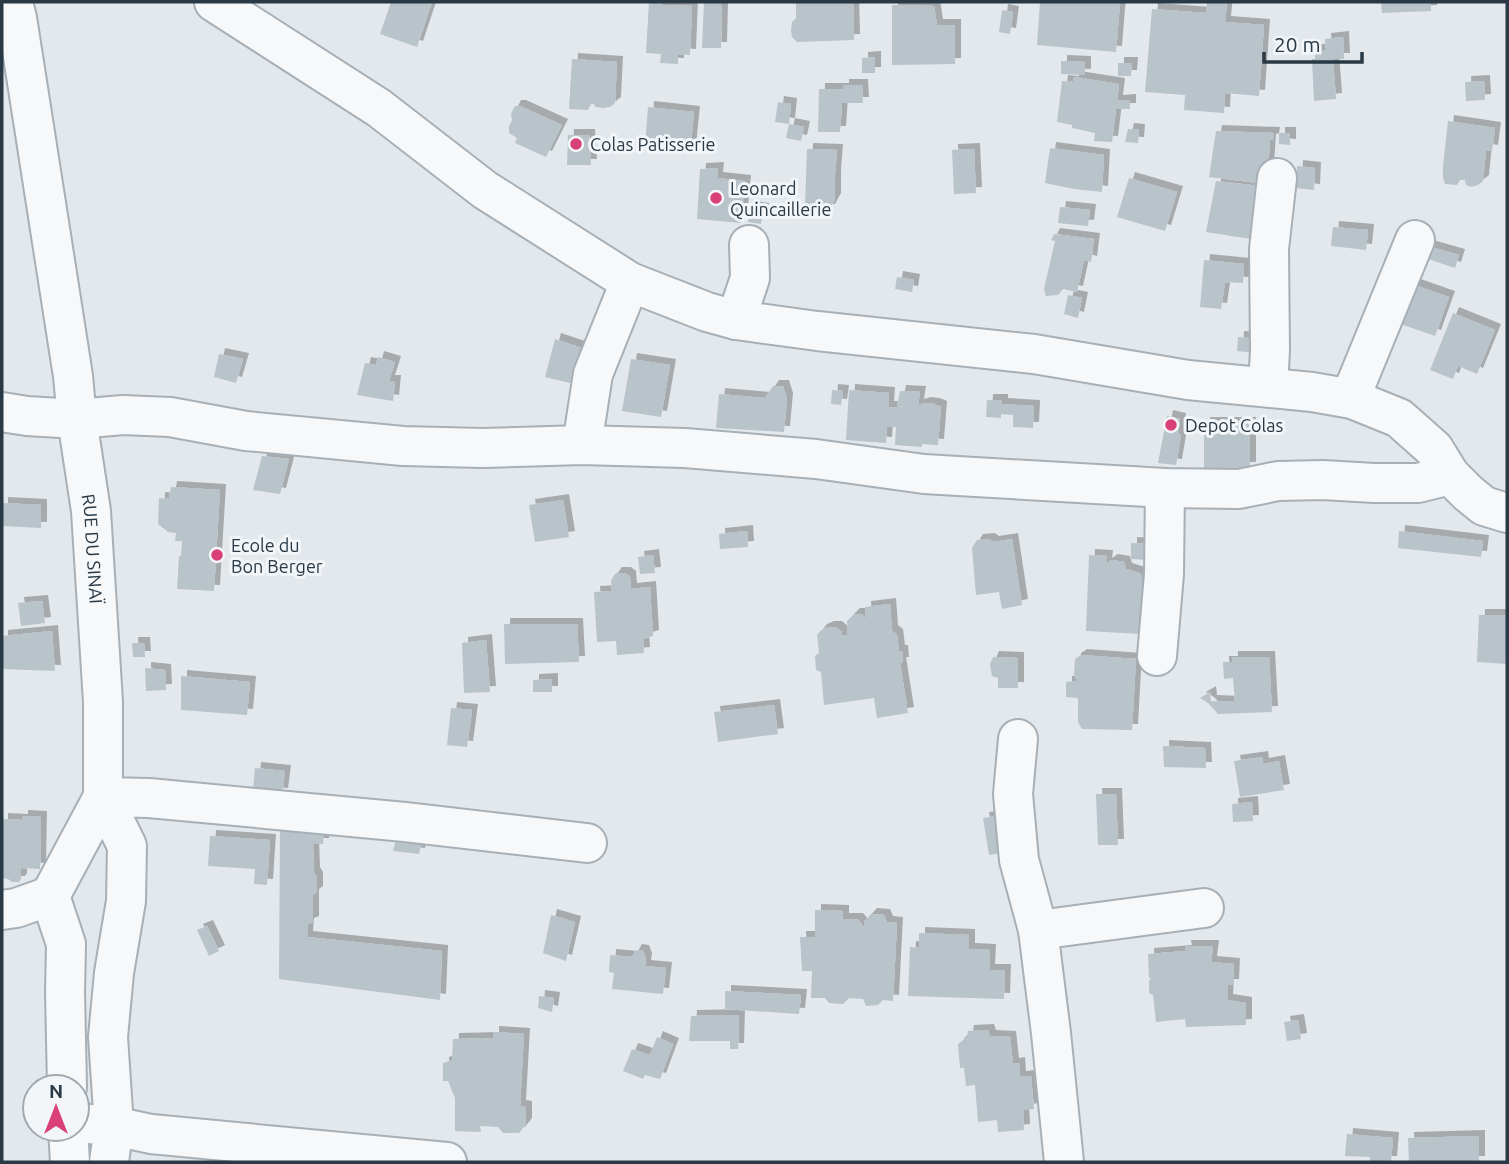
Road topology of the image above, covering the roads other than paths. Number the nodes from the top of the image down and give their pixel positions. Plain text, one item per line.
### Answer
1 (13, 2) edge
2 (214, 2) edge
3 (1277, 178) dead end
4 (1415, 240) dead end
5 (749, 245) dead end
6 (630, 282) junction
7 (736, 320) junction
8 (1268, 387) junction
9 (1352, 399) junction
10 (2, 412) edge
11 (77, 419) junction
12 (582, 444) junction
13 (1450, 475) junction
14 (1165, 488) junction
15 (1507, 513) edge
16 (1157, 656) dead end
17 (1017, 739) dead end
18 (103, 797) junction
19 (587, 843) dead end
20 (50, 896) junction
21 (1204, 908) dead end
22 (2, 910) edge
23 (1038, 930) junction
24 (67, 1073) edge
25 (80, 1145) edge
26 (447, 1162) edge
27 (1064, 1162) edge

1 - 11 street, RUE DU SINAÏ
2 - 6 street
3 - 8 street
4 - 9 street
5 - 7 street
6 - 7 street
6 - 12 street
7 - 8 street
8 - 9 street
9 - 13 street
10 - 11 street
11 - 12 street
11 - 18 street, RUE DU SINAÏ
12 - 14 street
13 - 14 street
13 - 15 street
14 - 16 street
17 - 23 street
18 - 19 street
18 - 20 street, RUE DU SINAÏ
18 - 25 street
20 - 22 street
20 - 24 street
21 - 23 street
23 - 27 street
25 - 26 street

